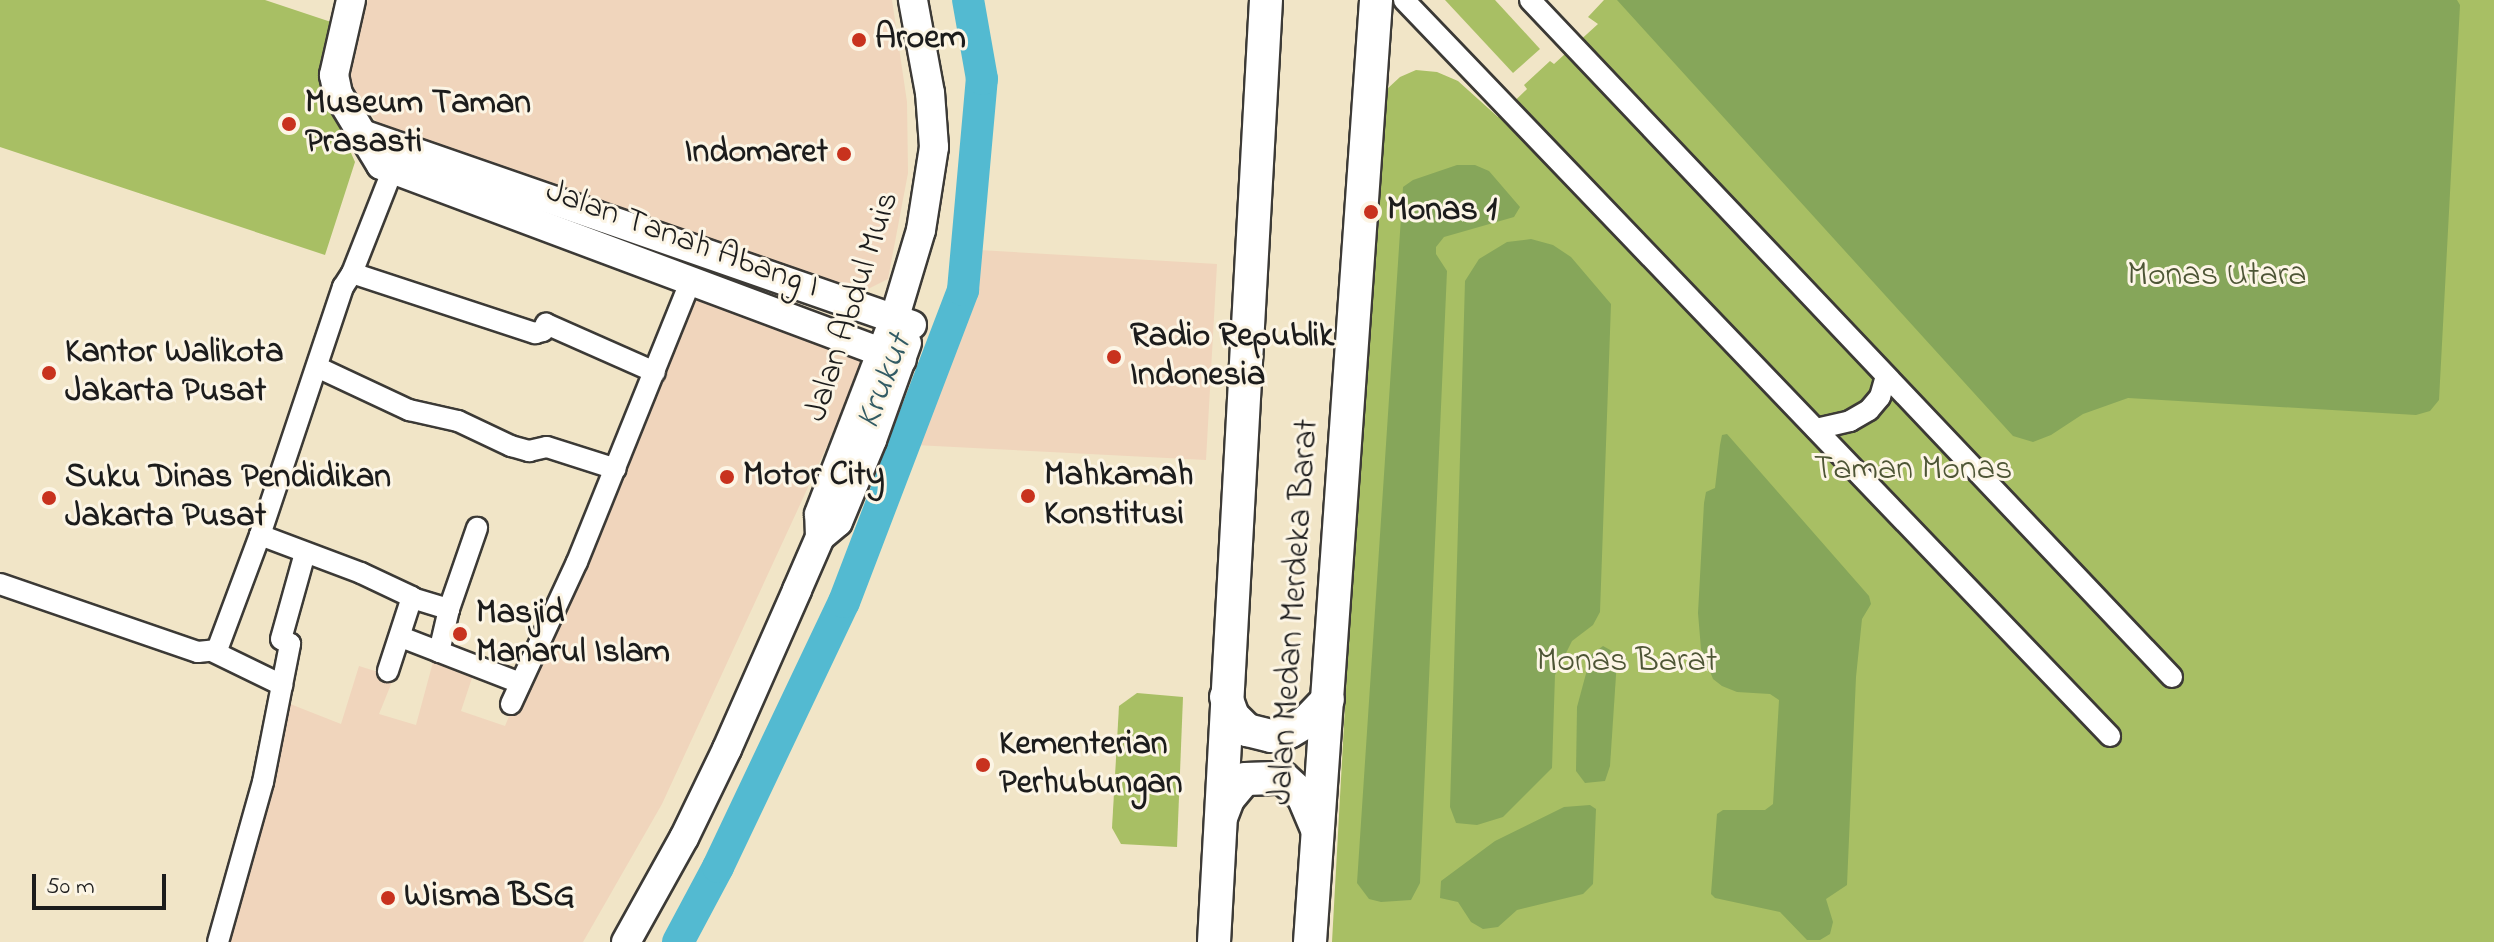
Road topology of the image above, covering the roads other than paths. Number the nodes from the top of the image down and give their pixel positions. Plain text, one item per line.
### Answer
1 (351, 0) edge
2 (913, 0) edge
3 (932, 0) edge
4 (1266, 0) edge
5 (1404, 0) edge
6 (1530, 0) edge
7 (1379, 8) edge
8 (386, 151) junction
9 (348, 280) junction
10 (690, 283) junction
11 (903, 322) junction
12 (892, 356) junction
13 (317, 367) junction
14 (655, 372) junction
15 (1886, 376) junction
16 (1816, 429) junction
17 (616, 469) junction
18 (477, 528) dead end
19 (260, 535) junction
20 (305, 553) junction
21 (0, 584) edge
22 (412, 598) junction
23 (449, 609) junction
24 (401, 637) junction
25 (212, 652) junction
26 (439, 652) junction
27 (388, 671) dead end
28 (2172, 677) dead end
29 (520, 683) junction
30 (282, 685) junction
31 (1226, 697) junction
32 (1328, 699) junction
33 (511, 704) dead end
34 (2110, 736) dead end
35 (1220, 822) junction
36 (1318, 830) junction
37 (218, 942) edge
38 (626, 942) edge
39 (1214, 942) edge
40 (1310, 942) edge

1 - 8 main road
2 - 11 main road, Jalan Abdul Muis
3 - 11 main road, Jalan Abdul Muis
4 - 31 main road, Jalan Medan Merdeka Barat
5 - 16 street
6 - 15 street
7 - 32 main road, Jalan Medan Merdeka Barat
8 - 9 street
8 - 10 main road, Jalan Tanah Abang I
8 - 11 main road, Jalan Tanah Abang I
9 - 13 street
9 - 14 street
10 - 12 main road, Jalan Tanah Abang I
10 - 14 street
11 - 12 main road, Jalan Abdul Muis
12 - 38 main road, Jalan Abdul Muis
13 - 17 street
13 - 19 street
14 - 17 street
15 - 16 street
15 - 28 street
16 - 34 street
17 - 29 street
18 - 23 street
19 - 20 street
19 - 25 street
20 - 22 street
20 - 30 street
21 - 25 street
22 - 23 street
22 - 24 street
23 - 26 street
24 - 26 street
24 - 27 street
25 - 30 street
26 - 29 street
29 - 33 street
30 - 37 street
31 - 32 main road
31 - 35 main road, Jalan Medan Merdeka Barat
32 - 36 main road, Jalan Medan Merdeka Barat
35 - 36 main road
35 - 39 main road, Jalan Medan Merdeka Barat
36 - 40 main road, Jalan Medan Merdeka Barat

